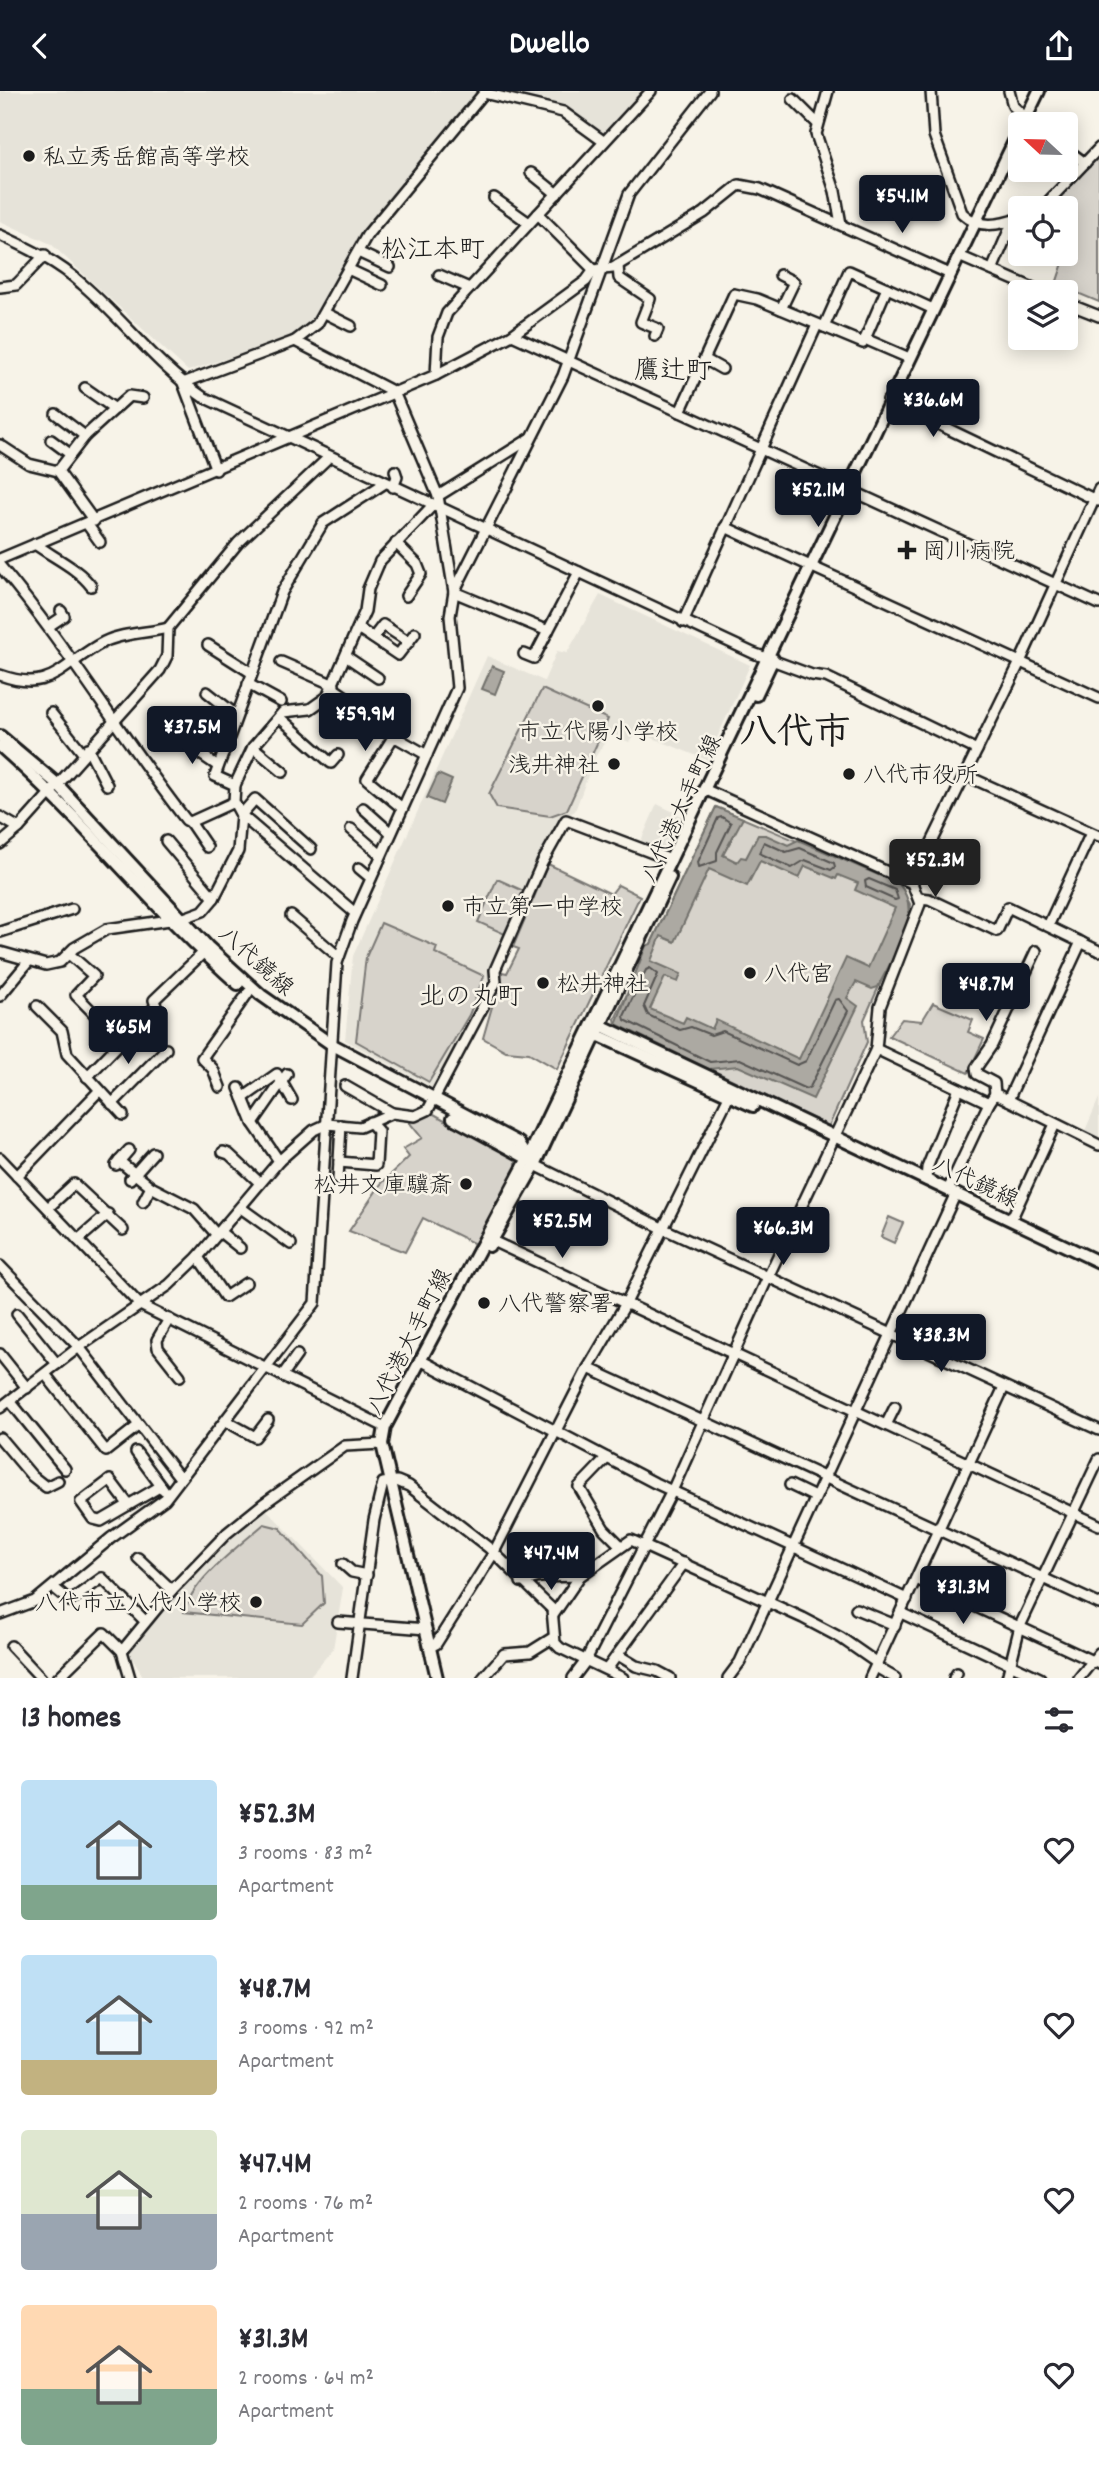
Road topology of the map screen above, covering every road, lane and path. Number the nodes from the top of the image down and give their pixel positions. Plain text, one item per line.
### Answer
1 (651, 91) edge
2 (710, 91) edge
3 (828, 91) edge
4 (932, 91) edge
5 (1009, 91) edge
6 (1039, 91) edge
7 (793, 99) dead end
8 (1019, 112) edge
9 (1032, 112) edge
10 (817, 123) junction
11 (603, 141) junction
12 (1099, 148) edge
13 (1008, 155) edge
14 (1078, 158) edge
15 (1085, 163) junction
16 (531, 173) dead end
17 (557, 194) junction
18 (1053, 196) edge
19 (494, 198) dead end
20 (538, 214) junction
21 (1008, 221) edge
22 (529, 223) junction
23 (976, 223) junction
24 (841, 224) junction
25 (0, 235) edge
26 (1008, 236) edge
27 (360, 253) junction
28 (44, 255) junction
29 (959, 256) junction
30 (618, 265) junction
31 (390, 267) dead end
32 (598, 269) junction
33 (350, 270) junction
34 (992, 270) junction
35 (950, 274) junction
36 (439, 275) dead end
37 (780, 275) dead end
38 (1015, 280) edge
39 (382, 285) dead end
40 (0, 287) edge
41 (469, 288) junction
42 (887, 288) junction
43 (1078, 308) edge
44 (781, 309) junction
45 (933, 309) junction
46 (325, 313) junction
47 (1099, 316) edge
48 (351, 326) dead end
49 (821, 326) junction
50 (658, 329) dead end
51 (512, 335) junction
52 (865, 339) junction
53 (295, 341) junction
54 (909, 358) junction
55 (569, 361) junction
56 (706, 361) junction
57 (722, 369) dead end
58 (436, 375) junction
59 (183, 383) junction
60 (85, 388) dead end
61 (394, 393) junction
62 (143, 398) dead end
63 (892, 402) junction
64 (115, 409) junction
65 (680, 412) junction
66 (55, 414) dead end
67 (85, 436) junction
68 (532, 438) junction
69 (289, 439) junction
70 (51, 440) dead end
71 (0, 445) edge
72 (761, 448) junction
73 (70, 454) junction
74 (329, 457) junction
75 (216, 470) junction
76 (58, 471) junction
77 (395, 471) dead end
78 (389, 485) junction
79 (850, 489) junction
80 (1099, 489) edge
81 (1097, 500) edge
82 (437, 503) junction
83 (91, 522) junction
84 (725, 527) junction
85 (487, 528) junction
86 (100, 542) dead end
87 (396, 543) junction
88 (35, 544) junction
89 (0, 559) edge
90 (0, 566) edge
91 (814, 568) junction
92 (579, 572) junction
93 (1056, 584) junction
94 (91, 586) dead end
95 (454, 591) junction
96 (405, 596) dead end
97 (1099, 604) edge
98 (61, 611) dead end
99 (683, 622) junction
100 (49, 626) junction
101 (168, 628) junction
102 (358, 628) junction
103 (548, 631) junction
104 (415, 633) dead end
105 (373, 638) junction
106 (408, 642) junction
107 (208, 645) dead end
108 (524, 654) dead end
109 (347, 657) junction
110 (769, 660) junction
111 (74, 662) junction
112 (281, 662) dead end
113 (1020, 662) junction
114 (252, 673) junction
115 (0, 675) edge
116 (378, 678) dead end
117 (248, 684) junction
118 (334, 686) junction
119 (207, 692) dead end
120 (1099, 698) edge
121 (281, 702) dead end
122 (51, 713) dead end
123 (236, 715) junction
124 (279, 717) junction
125 (377, 718) dead end
126 (113, 720) junction
127 (190, 721) dead end
128 (0, 736) edge
129 (183, 741) dead end
130 (225, 745) junction
131 (0, 746) edge
132 (253, 747) junction
133 (86, 750) junction
134 (977, 750) junction
135 (338, 755) dead end
136 (427, 755) junction
137 (218, 767) junction
138 (283, 772) dead end
139 (965, 775) junction
140 (107, 785) dead end
141 (234, 785) junction
142 (53, 787) junction
143 (708, 791) junction
144 (234, 802) junction
145 (363, 808) dead end
146 (402, 809) junction
147 (241, 815) junction
148 (0, 817) edge
149 (190, 822) junction
150 (19, 828) junction
151 (351, 829) dead end
152 (391, 833) junction
153 (1095, 834) edge
154 (166, 841) dead end
155 (0, 844) edge
156 (207, 847) dead end
157 (311, 849) dead end
158 (381, 855) junction
159 (671, 860) junction
160 (359, 868) dead end
161 (371, 878) junction
162 (912, 883) junction
163 (214, 898) junction
164 (920, 898) junction
165 (72, 909) dead end
166 (355, 913) junction
167 (291, 916) dead end
168 (178, 918) junction
169 (1048, 926) junction
170 (0, 932) edge
171 (1081, 942) junction
172 (1036, 951) dead end
173 (1099, 951) edge
174 (203, 953) junction
175 (69, 954) junction
176 (2, 957) edge
177 (339, 957) junction
178 (29, 961) junction
179 (248, 993) junction
180 (0, 996) edge
181 (37, 1006) dead end
182 (594, 1028) junction
183 (121, 1041) junction
184 (331, 1048) junction
185 (166, 1049) dead end
186 (876, 1049) junction
187 (87, 1077) junction
188 (284, 1077) junction
189 (345, 1086) dead end
190 (219, 1087) dead end
191 (239, 1088) dead end
192 (959, 1089) junction
193 (99, 1091) junction
194 (995, 1094) junction
195 (729, 1096) junction
196 (243, 1098) junction
197 (292, 1100) dead end
198 (1008, 1100) junction
199 (432, 1102) junction
200 (989, 1103) junction
201 (111, 1104) junction
202 (392, 1112) junction
203 (123, 1115) dead end
204 (370, 1122) junction
205 (253, 1123) junction
206 (327, 1123) junction
207 (1055, 1124) junction
208 (341, 1125) junction
209 (834, 1139) junction
210 (1099, 1145) edge
211 (129, 1150) dead end
212 (223, 1152) dead end
213 (153, 1153) dead end
214 (0, 1158) edge
215 (279, 1161) junction
216 (339, 1162) junction
217 (531, 1162) junction
218 (18, 1175) junction
219 (132, 1177) junction
220 (338, 1179) dead end
221 (926, 1180) junction
222 (260, 1183) junction
223 (151, 1187) junction
224 (952, 1192) junction
225 (142, 1202) dead end
226 (48, 1208) junction
227 (241, 1208) junction
228 (108, 1214) junction
229 (1012, 1220) junction
230 (662, 1228) junction
231 (123, 1230) dead end
232 (218, 1233) junction
233 (78, 1240) junction
234 (489, 1240) junction
235 (291, 1244) dead end
236 (240, 1248) dead end
237 (198, 1257) junction
238 (1099, 1262) edge
239 (0, 1266) edge
240 (768, 1277) junction
241 (246, 1283) dead end
242 (140, 1305) junction
243 (625, 1305) junction
244 (18, 1314) dead end
245 (169, 1319) junction
246 (891, 1334) junction
247 (79, 1347) junction
248 (0, 1354) edge
249 (733, 1354) junction
250 (297, 1355) dead end
251 (423, 1362) junction
252 (57, 1364) junction
253 (588, 1368) junction
254 (267, 1369) junction
255 (45, 1374) junction
256 (180, 1376) dead end
257 (282, 1376) junction
258 (1004, 1387) junction
259 (27, 1388) junction
260 (4, 1402) edge
261 (894, 1407) dead end
262 (855, 1411) junction
263 (226, 1420) junction
264 (268, 1420) dead end
265 (703, 1422) junction
266 (139, 1425) junction
267 (886, 1425) junction
268 (385, 1427) junction
269 (1099, 1430) edge
270 (555, 1431) junction
271 (0, 1438) edge
272 (382, 1444) junction
273 (136, 1452) dead end
274 (607, 1458) junction
275 (1099, 1459) edge
276 (968, 1463) junction
277 (65, 1469) dead end
278 (825, 1477) junction
279 (180, 1478) junction
280 (58, 1481) dead end
281 (394, 1482) junction
282 (790, 1485) dead end
283 (161, 1486) junction
284 (672, 1491) junction
285 (168, 1494) junction
286 (815, 1497) junction
287 (128, 1504) junction
288 (1074, 1513) junction
289 (1099, 1525) edge
290 (939, 1531) junction
291 (620, 1545) junction
292 (646, 1546) junction
293 (793, 1547) junction
294 (494, 1554) junction
295 (138, 1558) dead end
296 (684, 1563) junction
297 (343, 1564) dead end
298 (367, 1575) junction
299 (580, 1577) junction
300 (916, 1579) junction
301 (1043, 1579) junction
302 (520, 1582) junction
303 (53, 1587) junction
304 (172, 1590) junction
305 (907, 1599) junction
306 (768, 1602) junction
307 (1099, 1604) edge
308 (856, 1609) dead end
309 (901, 1613) junction
310 (0, 1614) edge
311 (554, 1614) junction
312 (145, 1621) junction
313 (338, 1622) dead end
314 (361, 1624) junction
315 (895, 1625) junction
316 (1020, 1626) junction
317 (426, 1629) junction
318 (554, 1637) junction
319 (11, 1646) dead end
320 (433, 1646) junction
321 (122, 1651) junction
322 (618, 1655) junction
323 (1097, 1659) edge
324 (585, 1662) junction
325 (876, 1665) junction
326 (1013, 1665) junction
327 (607, 1669) junction
328 (734, 1676) edge
329 (41, 1678) edge
330 (58, 1678) edge
331 (130, 1678) edge
332 (352, 1678) edge
333 (437, 1678) edge
334 (443, 1678) edge
335 (484, 1678) edge
336 (573, 1678) edge
337 (623, 1678) edge
338 (670, 1678) edge
339 (870, 1678) edge
340 (895, 1678) edge
341 (1007, 1678) edge
342 (1040, 1678) edge
343 (1079, 1678) edge

1 - 11 street
2 - 32 street
3 - 10 street
4 - 23 street
5 - 8 street
6 - 9 main road
7 - 10 street
10 - 24 street
11 - 17 street
11 - 27 street
12 - 15 street
13 - 23 main road, 八代港大手町線
14 - 15 street
15 - 18 street
16 - 17 street
17 - 20 street
19 - 22 street
20 - 22 street
20 - 32 street
21 - 23 street
22 - 41 street
23 - 29 main road, 八代港大手町線
24 - 30 street
24 - 35 street
25 - 28 street
26 - 34 street
27 - 31 street
27 - 33 street
28 - 40 street
28 - 59 street
29 - 34 street
29 - 35 main road, 八代港大手町線
29 - 63 main road, 八代港大手町線
30 - 32 street
30 - 50 street
32 - 51 street
32 - 55 street
33 - 39 street
33 - 46 street
34 - 38 street
35 - 45 main road, 八代港大手町線
36 - 41 street
37 - 44 street
41 - 58 street
42 - 45 street
42 - 49 street
42 - 52 street
43 - 47 street
44 - 49 street
44 - 56 street
45 - 54 main road, 八代港大手町線
46 - 48 street
46 - 53 street
49 - 52 street
49 - 72 street
51 - 55 street
51 - 58 street
52 - 54 street
53 - 59 street
53 - 61 street
54 - 63 main road, 八代港大手町線
55 - 65 street
55 - 68 street
56 - 57 street
56 - 65 street
58 - 61 street
59 - 69 street
59 - 75 street
60 - 64 street
61 - 69 street
61 - 82 street
62 - 64 street
63 - 79 main road, 八代港大手町線
63 - 81 street
64 - 67 street
65 - 72 street
66 - 67 street
67 - 73 street
68 - 82 street
68 - 85 street
69 - 74 street
69 - 75 street
70 - 73 street
71 - 76 street
72 - 79 street
72 - 84 street
73 - 76 street
74 - 78 street
74 - 101 street
75 - 83 street
76 - 83 street
77 - 78 street
78 - 82 street
78 - 114 street
79 - 91 main road, 八代港大手町線
79 - 93 street
80 - 81 street
81 - 93 street
82 - 85 street
82 - 87 street
82 - 95 street
83 - 86 street
83 - 88 street
84 - 91 street
84 - 99 street
85 - 92 street
85 - 95 street
87 - 96 street
87 - 102 street
88 - 89 street
88 - 94 street
90 - 100 street
91 - 110 main road, 八代港大手町線
91 - 113 street
92 - 99 street
92 - 103 street
93 - 97 street
93 - 113 street
95 - 103 street
95 - 136 street
98 - 100 street
99 - 110 street
100 - 111 street
101 - 111 street
101 - 126 street
102 - 105 street
102 - 109 street
103 - 108 street
104 - 106 street
105 - 106 street
105 - 106 street
107 - 114 street
109 - 116 street
109 - 118 street
110 - 134 street
110 - 143 main road, 八代港大手町線
111 - 115 street
111 - 126 street
112 - 118 street
113 - 120 street
113 - 134 street
114 - 117 street
117 - 121 street
117 - 123 street
118 - 124 street
118 - 125 street
119 - 123 street
122 - 133 street
123 - 130 street
124 - 132 street
124 - 135 street
126 - 133 street
126 - 149 street
127 - 130 street
128 - 142 main road, 八代鏡線
129 - 137 street
130 - 137 street
131 - 142 main road, 八代鏡線
132 - 138 street
132 - 141 street
133 - 140 street
133 - 142 street
134 - 139 street
136 - 146 street
136 - 146 street
137 - 141 street
139 - 153 street
139 - 162 street
141 - 144 street
142 - 150 street
142 - 168 main road, 八代鏡線
143 - 159 main road, 八代港大手町線
143 - 162 street
143 - 182 main road, 八代港大手町線
144 - 147 street
144 - 149 street
145 - 152 street
146 - 152 street
147 - 157 street
147 - 163 street
147 - 166 street
148 - 150 street
149 - 156 street
150 - 155 street
151 - 158 street
152 - 158 street
153 - 169 street
154 - 163 street
158 - 161 street
159 - 182 main road, 八代港大手町線
159 - 199 street
160 - 161 street
161 - 166 street
162 - 164 street
163 - 168 street
164 - 169 street
164 - 186 street
165 - 170 street
166 - 177 street
167 - 177 street
168 - 174 main road, 八代鏡線
168 - 175 street
168 - 184 main road, 八代鏡線
169 - 171 street
171 - 173 street
171 - 198 street
172 - 194 street
174 - 179 main road, 八代鏡線
174 - 183 street
175 - 178 street
175 - 183 street
176 - 178 street
177 - 184 street
178 - 180 street
179 - 184 main road, 八代鏡線
179 - 190 street
181 - 187 street
182 - 195 main road, 八代鏡線
182 - 209 main road, 八代鏡線
182 - 217 main road
183 - 187 street
184 - 199 main road, 八代鏡線
184 - 206 street
185 - 201 street
186 - 192 street
186 - 209 street
187 - 193 street
188 - 196 street
188 - 197 street
188 - 205 street
189 - 202 street
191 - 196 street
192 - 200 street
192 - 221 street
193 - 201 street
193 - 218 street
194 - 198 street
194 - 200 street
195 - 209 main road, 八代鏡線
195 - 230 street
196 - 205 street
198 - 207 street
199 - 202 street
199 - 217 main road, 八代鏡線
200 - 224 street
201 - 203 street
202 - 204 street
204 - 208 street
204 - 216 street
205 - 215 street
206 - 208 street
206 - 215 street
206 - 254 street
207 - 210 street
207 - 229 street
208 - 216 street
209 - 221 main road, 八代鏡線
209 - 240 street
211 - 219 street
212 - 222 street
213 - 219 street
214 - 218 street
215 - 222 street
216 - 220 street
217 - 230 street
217 - 234 main road, 八代港大手町線
218 - 226 street
219 - 223 street
221 - 224 main road, 八代鏡線
222 - 227 street
223 - 225 street
223 - 232 street
224 - 229 main road, 八代鏡線
224 - 246 street
226 - 228 street
226 - 233 street
227 - 232 street
227 - 235 street
228 - 231 street
228 - 233 street
229 - 238 main road, 八代鏡線
230 - 240 street
230 - 243 street
232 - 236 street
232 - 237 street
233 - 242 street
234 - 243 street
234 - 251 main road, 八代港大手町線
237 - 241 street
237 - 242 street
239 - 247 street
240 - 246 street
240 - 249 street
242 - 245 street
242 - 247 street
243 - 249 street
243 - 253 street
244 - 252 street
245 - 254 street
245 - 256 street
246 - 258 street
246 - 262 street
247 - 252 street
247 - 266 street
248 - 259 street
249 - 262 street
249 - 265 street
250 - 257 street
251 - 268 main road, 八代港大手町線
251 - 270 street
251 - 281 main road, 八代港大手町線
252 - 255 street
253 - 265 street
253 - 270 street
254 - 257 street
254 - 263 street
255 - 259 street
255 - 266 street
257 - 268 street
258 - 269 street
258 - 276 street
259 - 260 street
260 - 277 street
261 - 267 street
262 - 267 street
262 - 278 street
263 - 264 street
263 - 279 street
265 - 278 street
265 - 284 street
266 - 279 street
267 - 276 street
268 - 272 main road, 八代港大手町線
270 - 274 street
270 - 294 street
271 - 280 street
272 - 281 main road, 八代港大手町線
272 - 304 street
273 - 283 street
274 - 284 street
274 - 291 street
275 - 288 street
276 - 288 street
276 - 290 street
278 - 286 street
278 - 290 street
279 - 285 street
281 - 294 street
281 - 298 street
281 - 317 main road, 八代港大手町線
281 - 320 main road, 八代港大手町線
282 - 286 street
283 - 285 street
283 - 287 street
284 - 292 street
284 - 293 street
285 - 303 street
286 - 293 street
287 - 287 street
288 - 289 street
288 - 301 street
290 - 300 street
290 - 301 street
291 - 292 street
291 - 299 street
292 - 296 street
292 - 324 street
293 - 305 street
293 - 306 street
294 - 302 street
294 - 320 street
295 - 304 street
296 - 306 street
296 - 322 street
297 - 298 street
298 - 314 street
299 - 302 street
299 - 311 street
300 - 305 street
300 - 316 street
301 - 307 street
301 - 316 street
302 - 311 street
303 - 310 street
303 - 312 street
304 - 312 street
305 - 309 street
306 - 325 street
306 - 328 street
308 - 315 street
309 - 315 street
309 - 326 street
311 - 318 street
312 - 321 street
313 - 314 street
314 - 317 street
314 - 332 street
315 - 325 street
316 - 323 street
316 - 326 street
317 - 320 main road, 八代港大手町線
318 - 324 street
318 - 335 street
319 - 329 street
320 - 333 main road, 八代港大手町線
320 - 334 main road, 八代港大手町線
321 - 330 street
321 - 331 street
322 - 327 street
322 - 338 street
323 - 343 street
324 - 327 street
324 - 336 street
325 - 339 street
325 - 340 street
326 - 341 street
326 - 342 street
327 - 337 street

